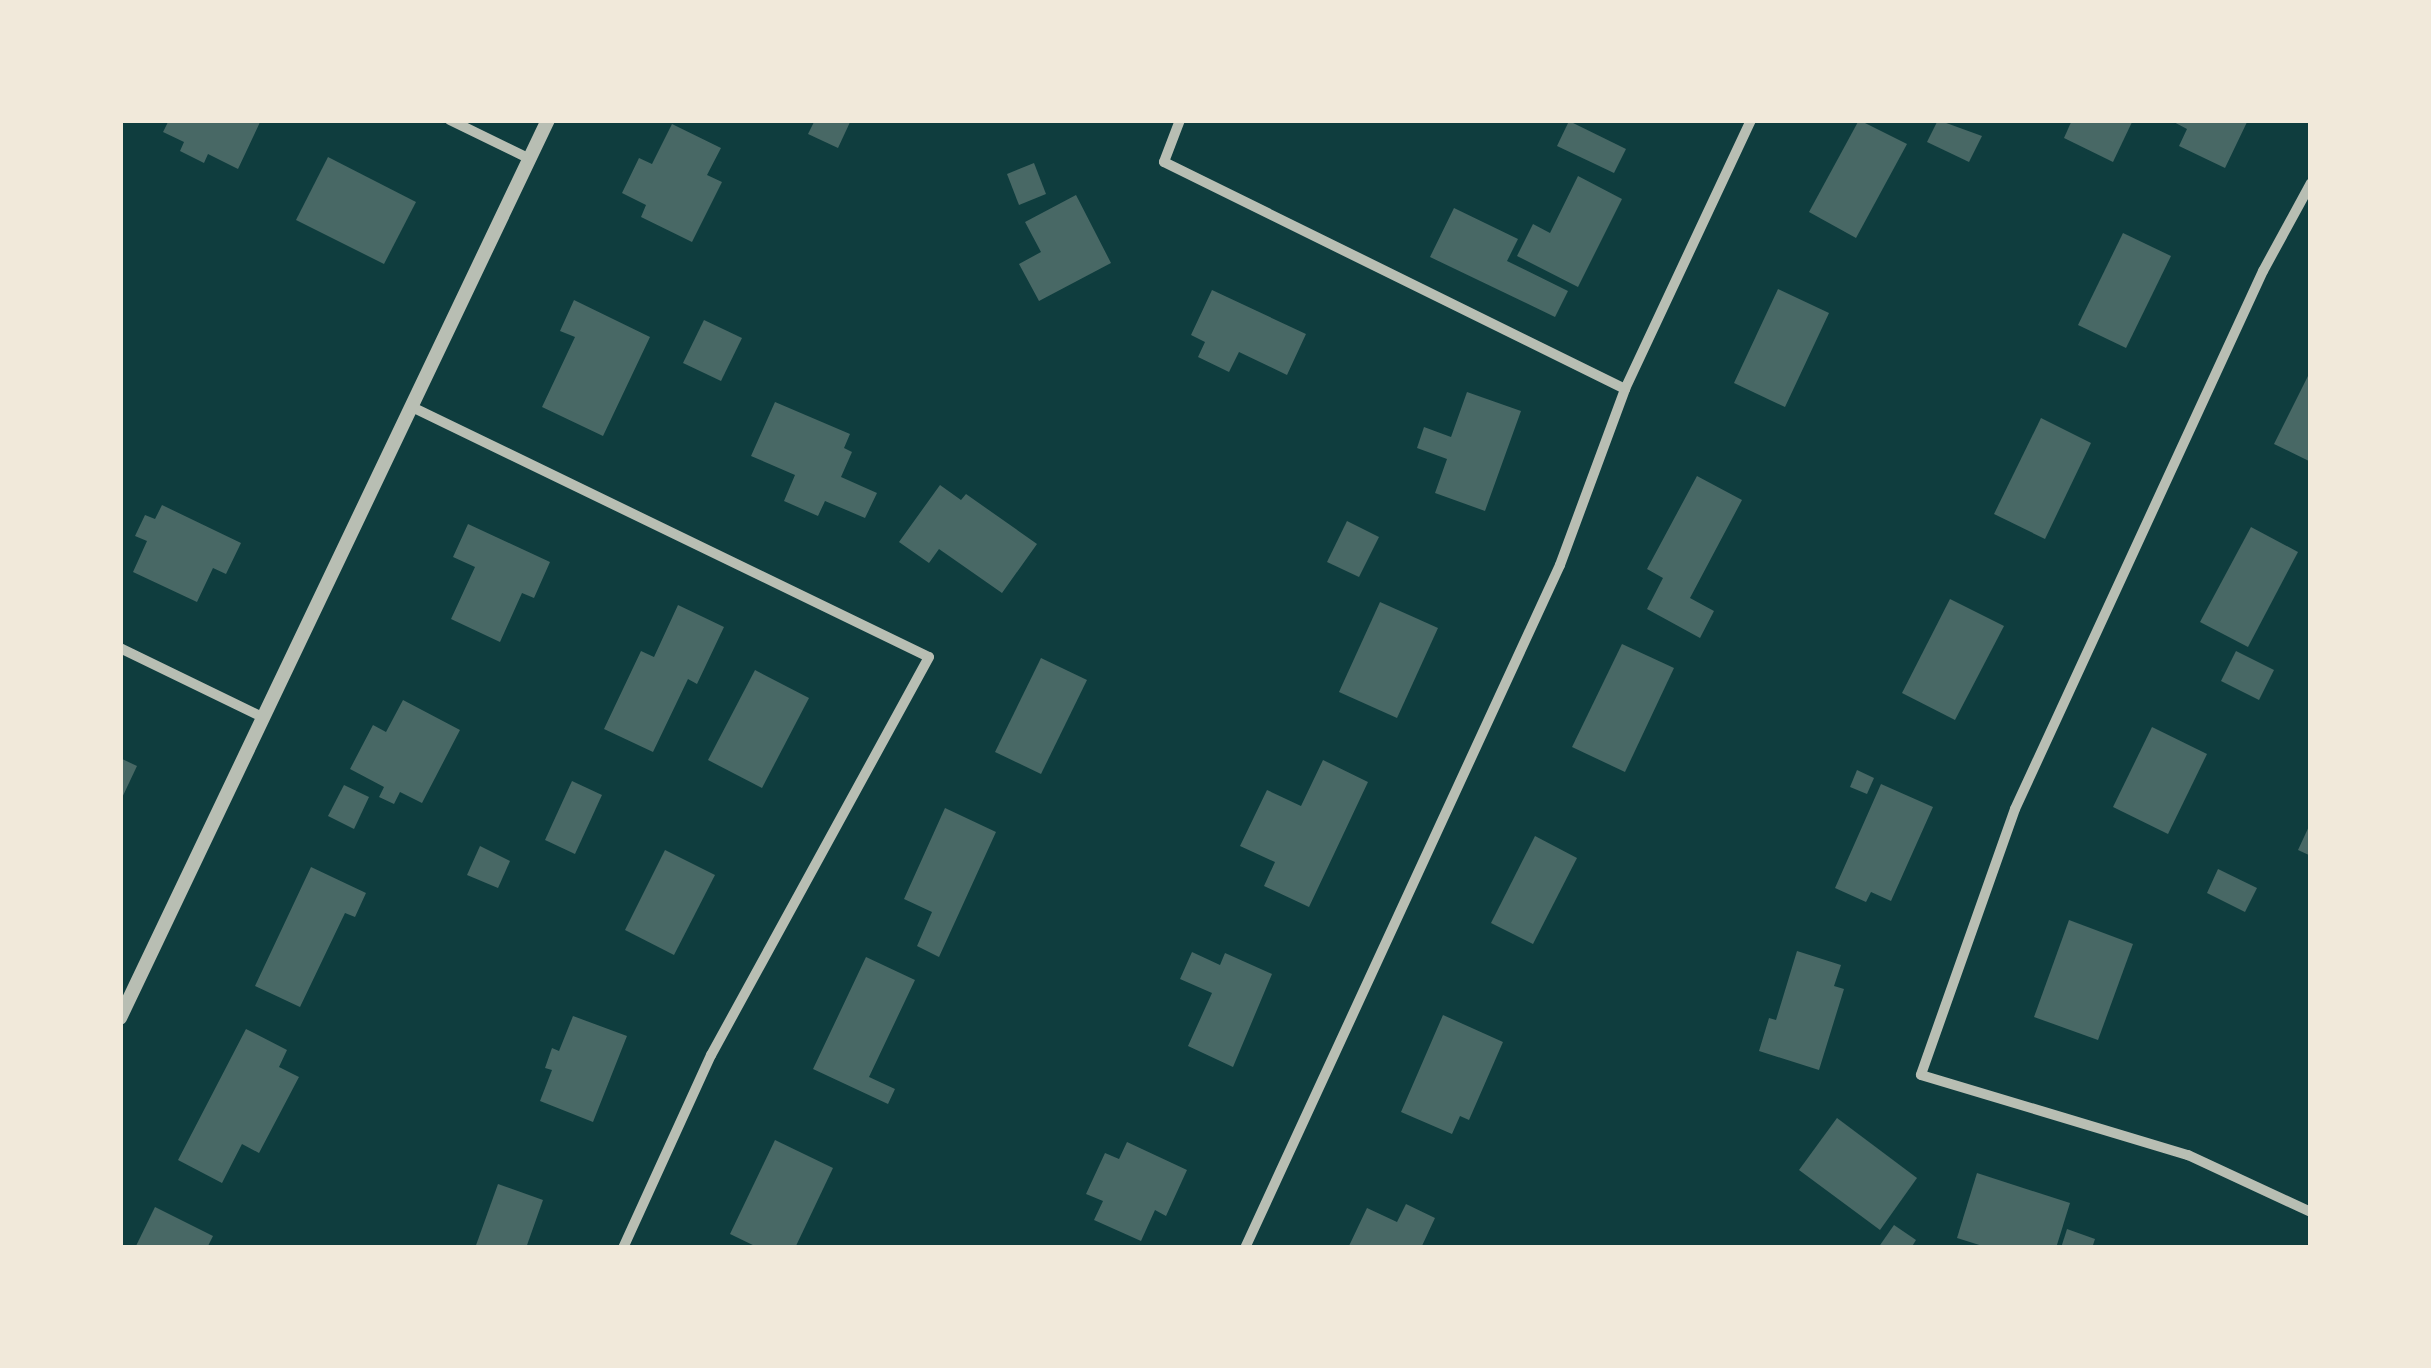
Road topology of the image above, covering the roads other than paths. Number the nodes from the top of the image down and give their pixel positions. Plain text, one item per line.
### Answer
1 (450, 120) edge
2 (548, 120) edge
3 (1180, 120) edge
4 (1751, 120) edge
5 (530, 159) junction
6 (2311, 183) edge
7 (1625, 389) junction
8 (412, 407) junction
9 (120, 648) edge
10 (262, 717) junction
11 (120, 1018) edge
12 (2311, 1212) edge
13 (623, 1248) edge
14 (1245, 1248) edge

1 - 5 street
2 - 5 street
3 - 7 street
4 - 7 street
5 - 8 street
6 - 12 street
7 - 14 street
8 - 10 street
8 - 13 street
9 - 10 street
10 - 11 street

